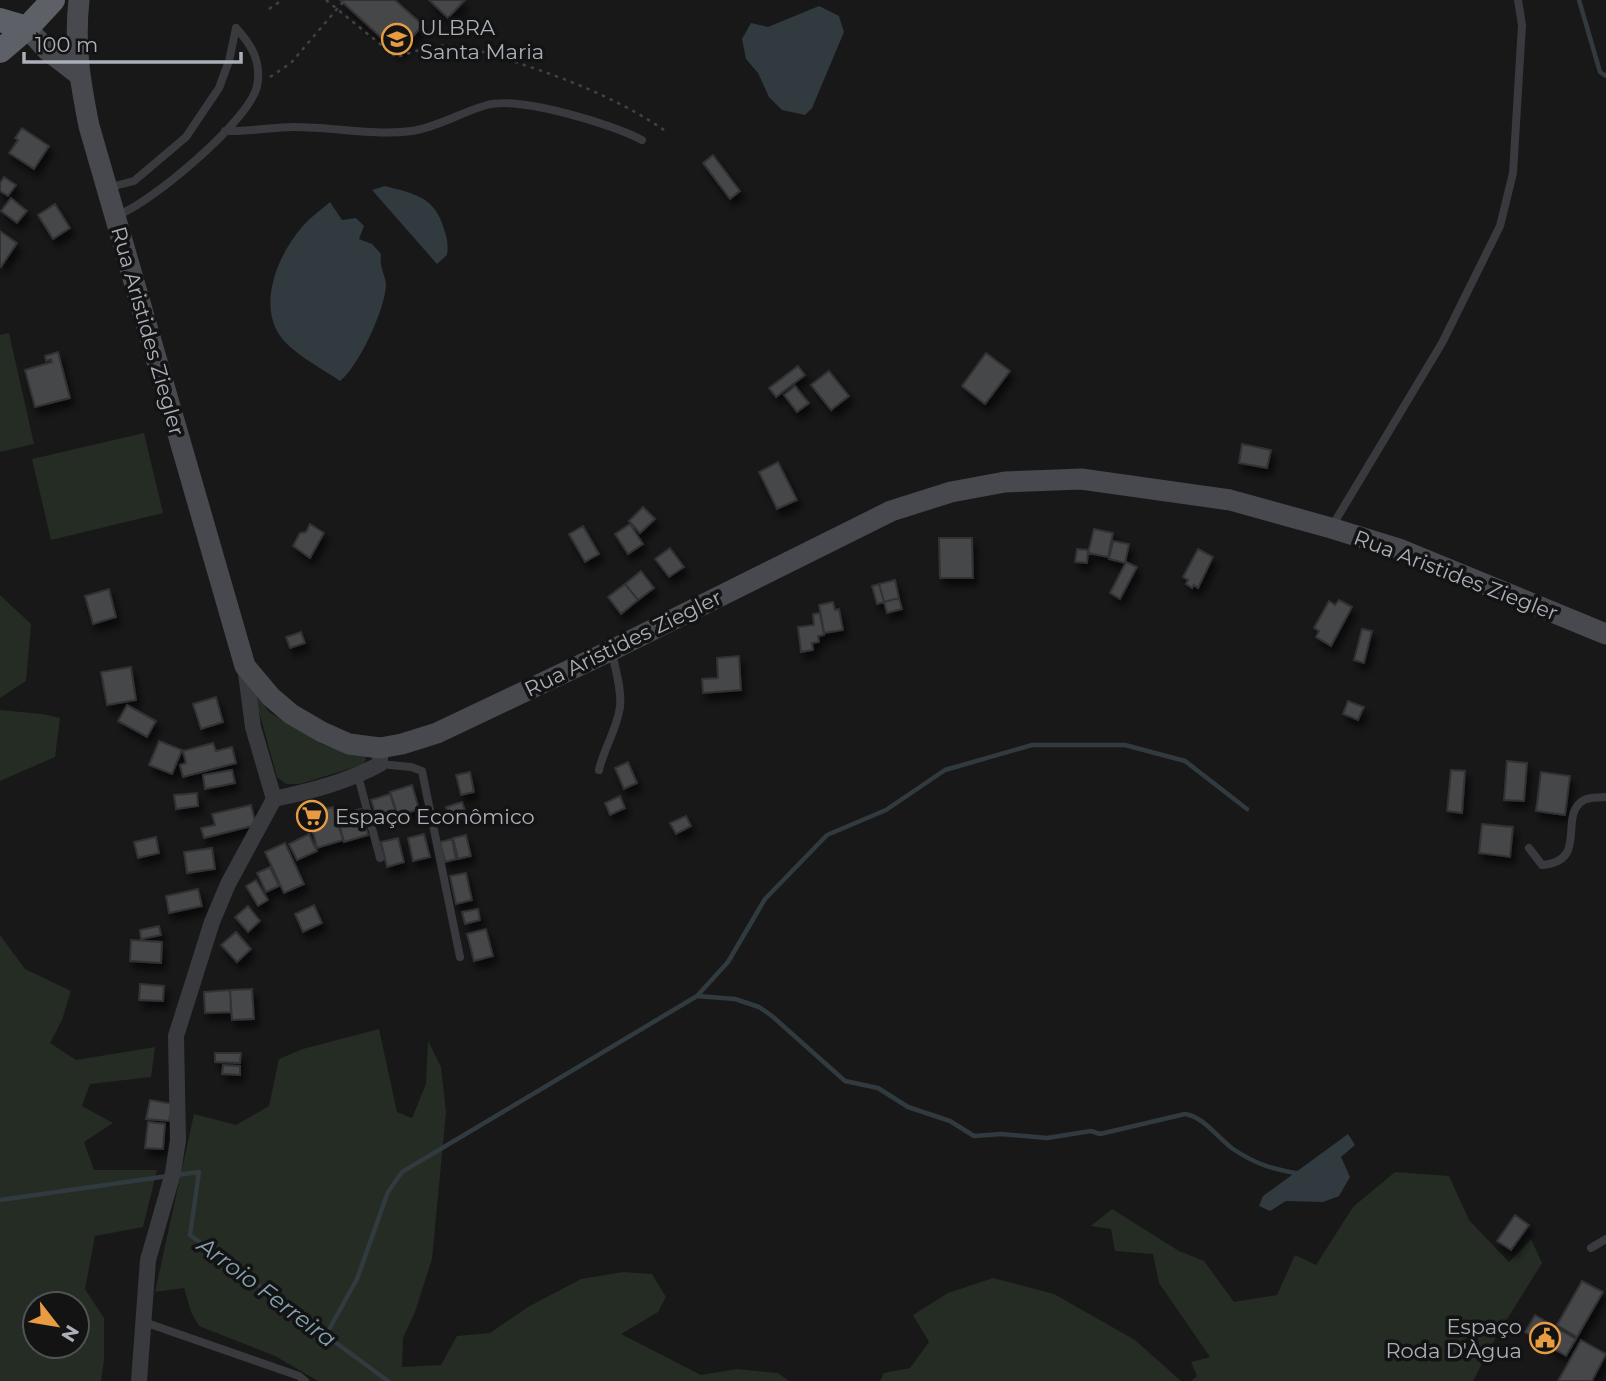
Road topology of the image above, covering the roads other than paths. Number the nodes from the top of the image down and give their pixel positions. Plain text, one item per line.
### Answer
1 (52, 0) edge
2 (79, 0) edge
3 (1518, 0) edge
4 (0, 20) edge
5 (27, 28) junction
6 (0, 51) edge
7 (78, 74) junction
8 (225, 131) junction
9 (642, 140) dead end
10 (106, 189) junction
11 (115, 216) junction
12 (1331, 528) junction
13 (1606, 634) edge
14 (612, 650) junction
15 (245, 666) junction
16 (380, 756) junction
17 (599, 770) dead end
18 (358, 776) junction
19 (1606, 797) edge
20 (274, 799) junction
21 (1529, 848) dead end
22 (380, 858) dead end
23 (460, 957) dead end
24 (1606, 1239) edge
25 (1591, 1248) dead end
26 (143, 1322) junction
27 (139, 1381) edge
28 (305, 1381) edge

1 - 5 highway
2 - 7 main road, Rua Aristides Ziegler
3 - 12 lane
4 - 5 highway
5 - 6 highway
5 - 7 main road
7 - 10 main road, Rua Aristides Ziegler
8 - 9 lane
8 - 10 lane
8 - 11 lane
10 - 11 main road, Rua Aristides Ziegler
11 - 15 main road, Rua Aristides Ziegler
12 - 13 main road, Rua Aristides Ziegler
12 - 14 main road, Rua Aristides Ziegler
14 - 16 main road, Rua Aristides Ziegler
14 - 17 lane
15 - 16 main road, Rua Aristides Ziegler
15 - 20 street
16 - 18 street
16 - 23 lane
18 - 20 street
18 - 22 lane
19 - 21 lane
20 - 26 street
24 - 25 lane
26 - 27 street
26 - 28 lane

